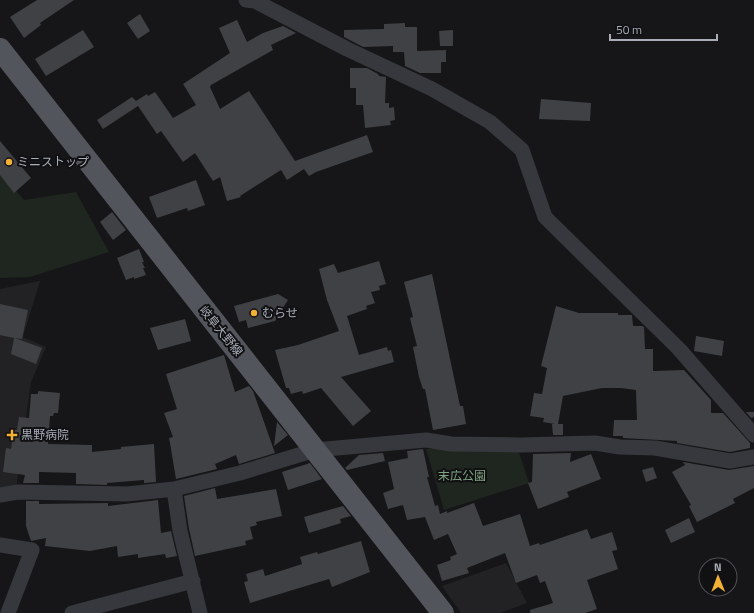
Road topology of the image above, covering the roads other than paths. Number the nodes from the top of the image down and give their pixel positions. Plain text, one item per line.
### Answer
1 (246, 0) edge
2 (3, 61) edge
3 (754, 435) edge
4 (316, 450) junction
5 (754, 457) edge
6 (174, 489) junction
7 (0, 495) edge
8 (0, 545) edge
9 (193, 581) junction
10 (8, 613) edge
11 (72, 613) edge
12 (200, 613) edge
13 (443, 613) edge

1 - 3 street
2 - 4 main road, 岐阜大野線
4 - 5 street
4 - 6 street
4 - 13 main road, 岐阜大野線
6 - 7 street
6 - 9 street
8 - 10 street
9 - 11 street
9 - 12 street

